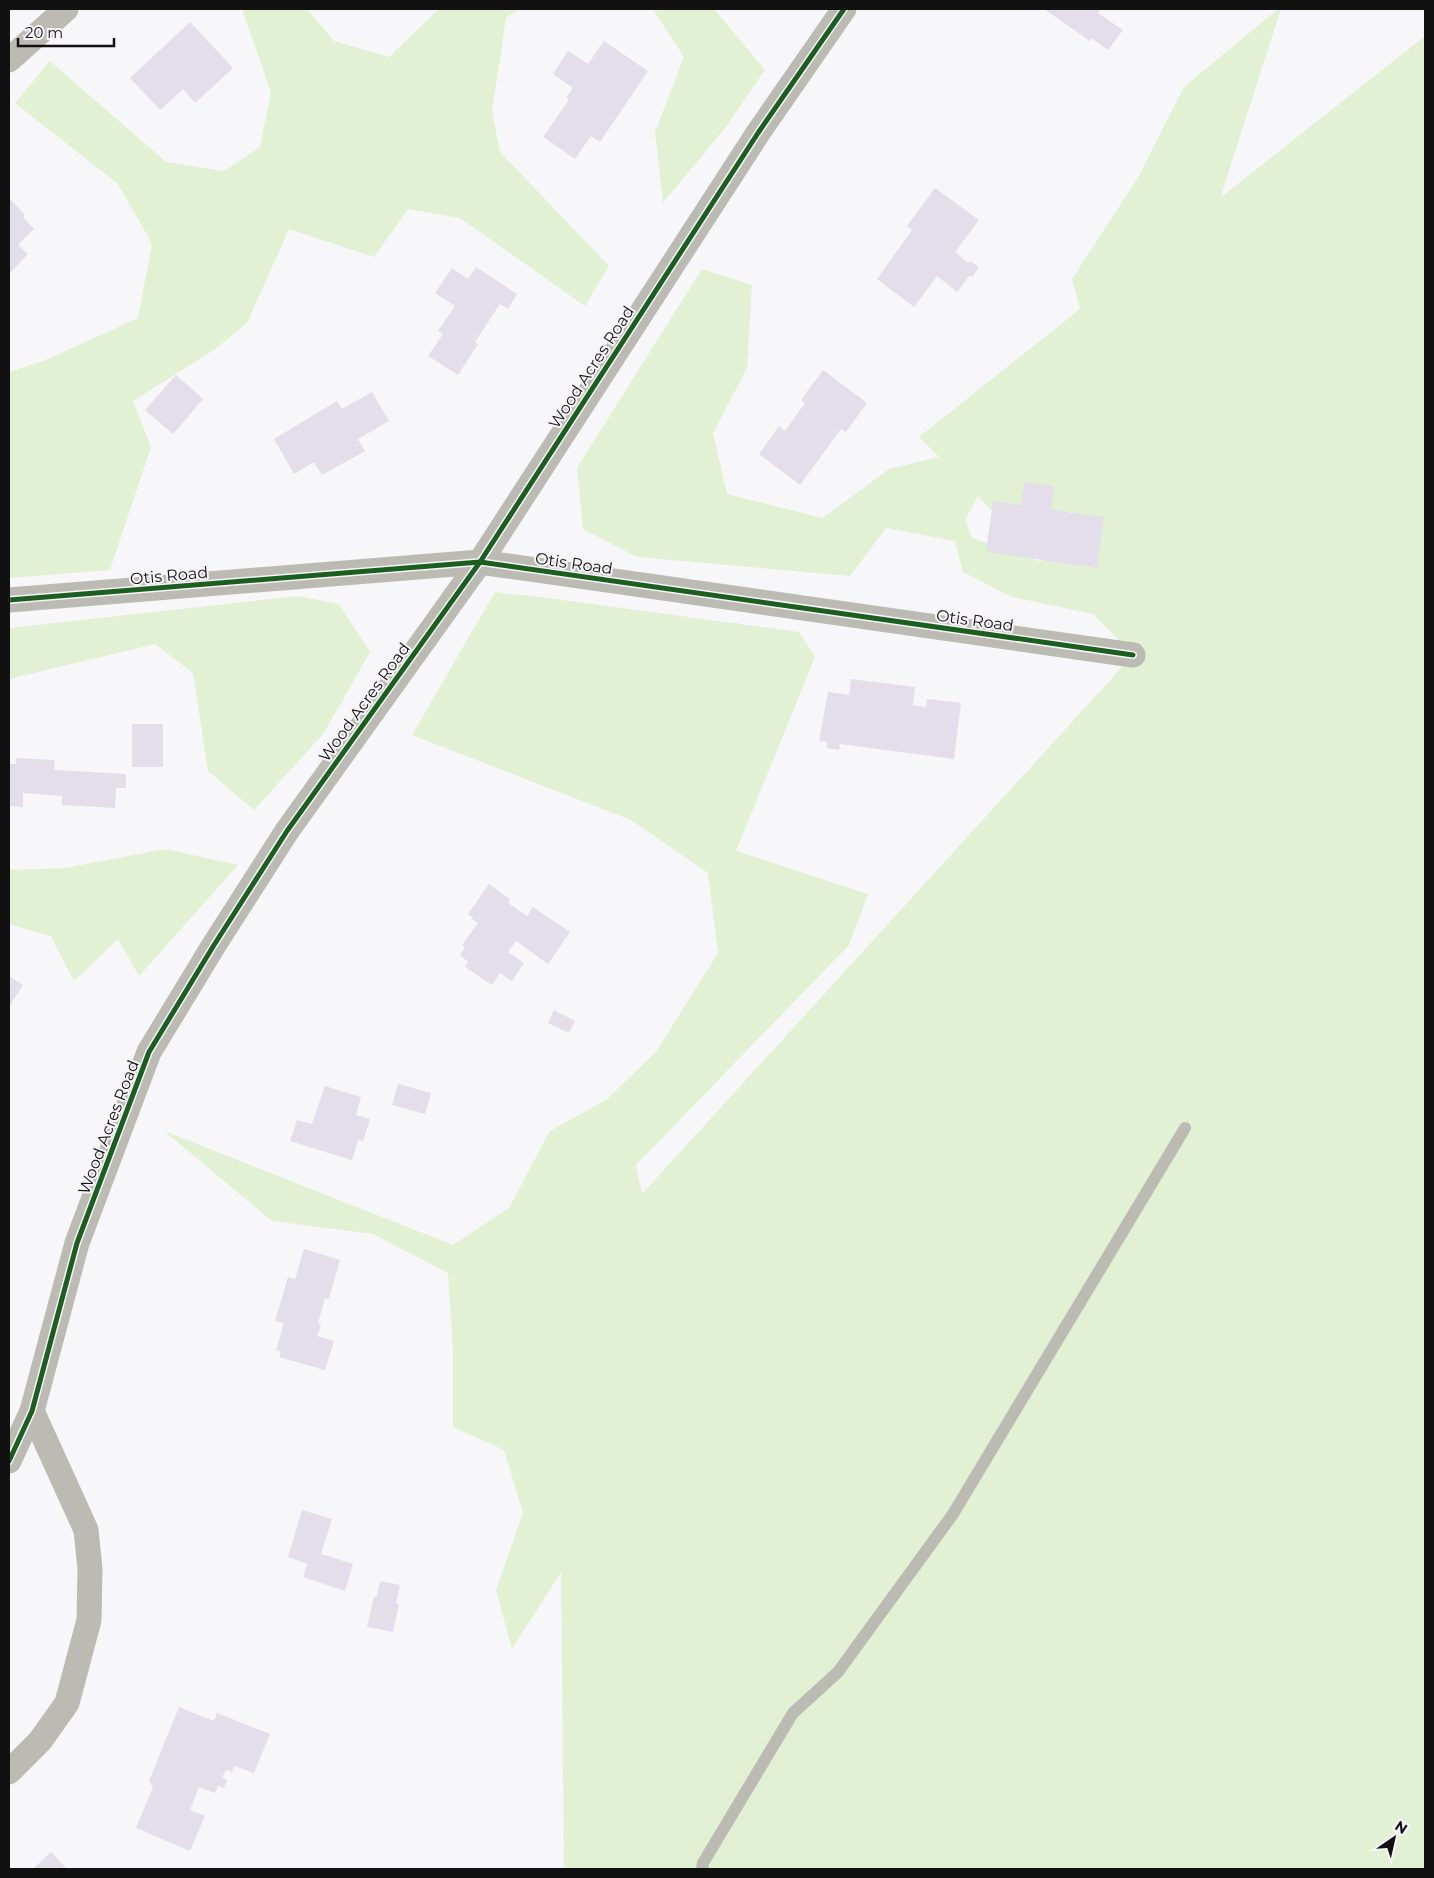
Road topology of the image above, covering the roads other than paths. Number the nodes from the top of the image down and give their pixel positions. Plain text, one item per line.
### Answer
1 (66, 9) edge
2 (844, 9) edge
3 (9, 60) edge
4 (480, 562) junction
5 (9, 600) edge
6 (1133, 655) dead end
7 (1185, 1128) dead end
8 (32, 1411) junction
9 (9, 1461) edge
10 (9, 1772) edge
11 (702, 1869) edge

1 - 3 street
2 - 4 street, Wood Acres Road
4 - 5 street, Otis Road
4 - 6 street, Otis Road
4 - 8 street, Wood Acres Road
7 - 11 lane
8 - 9 street, Wood Acres Road
8 - 10 street

